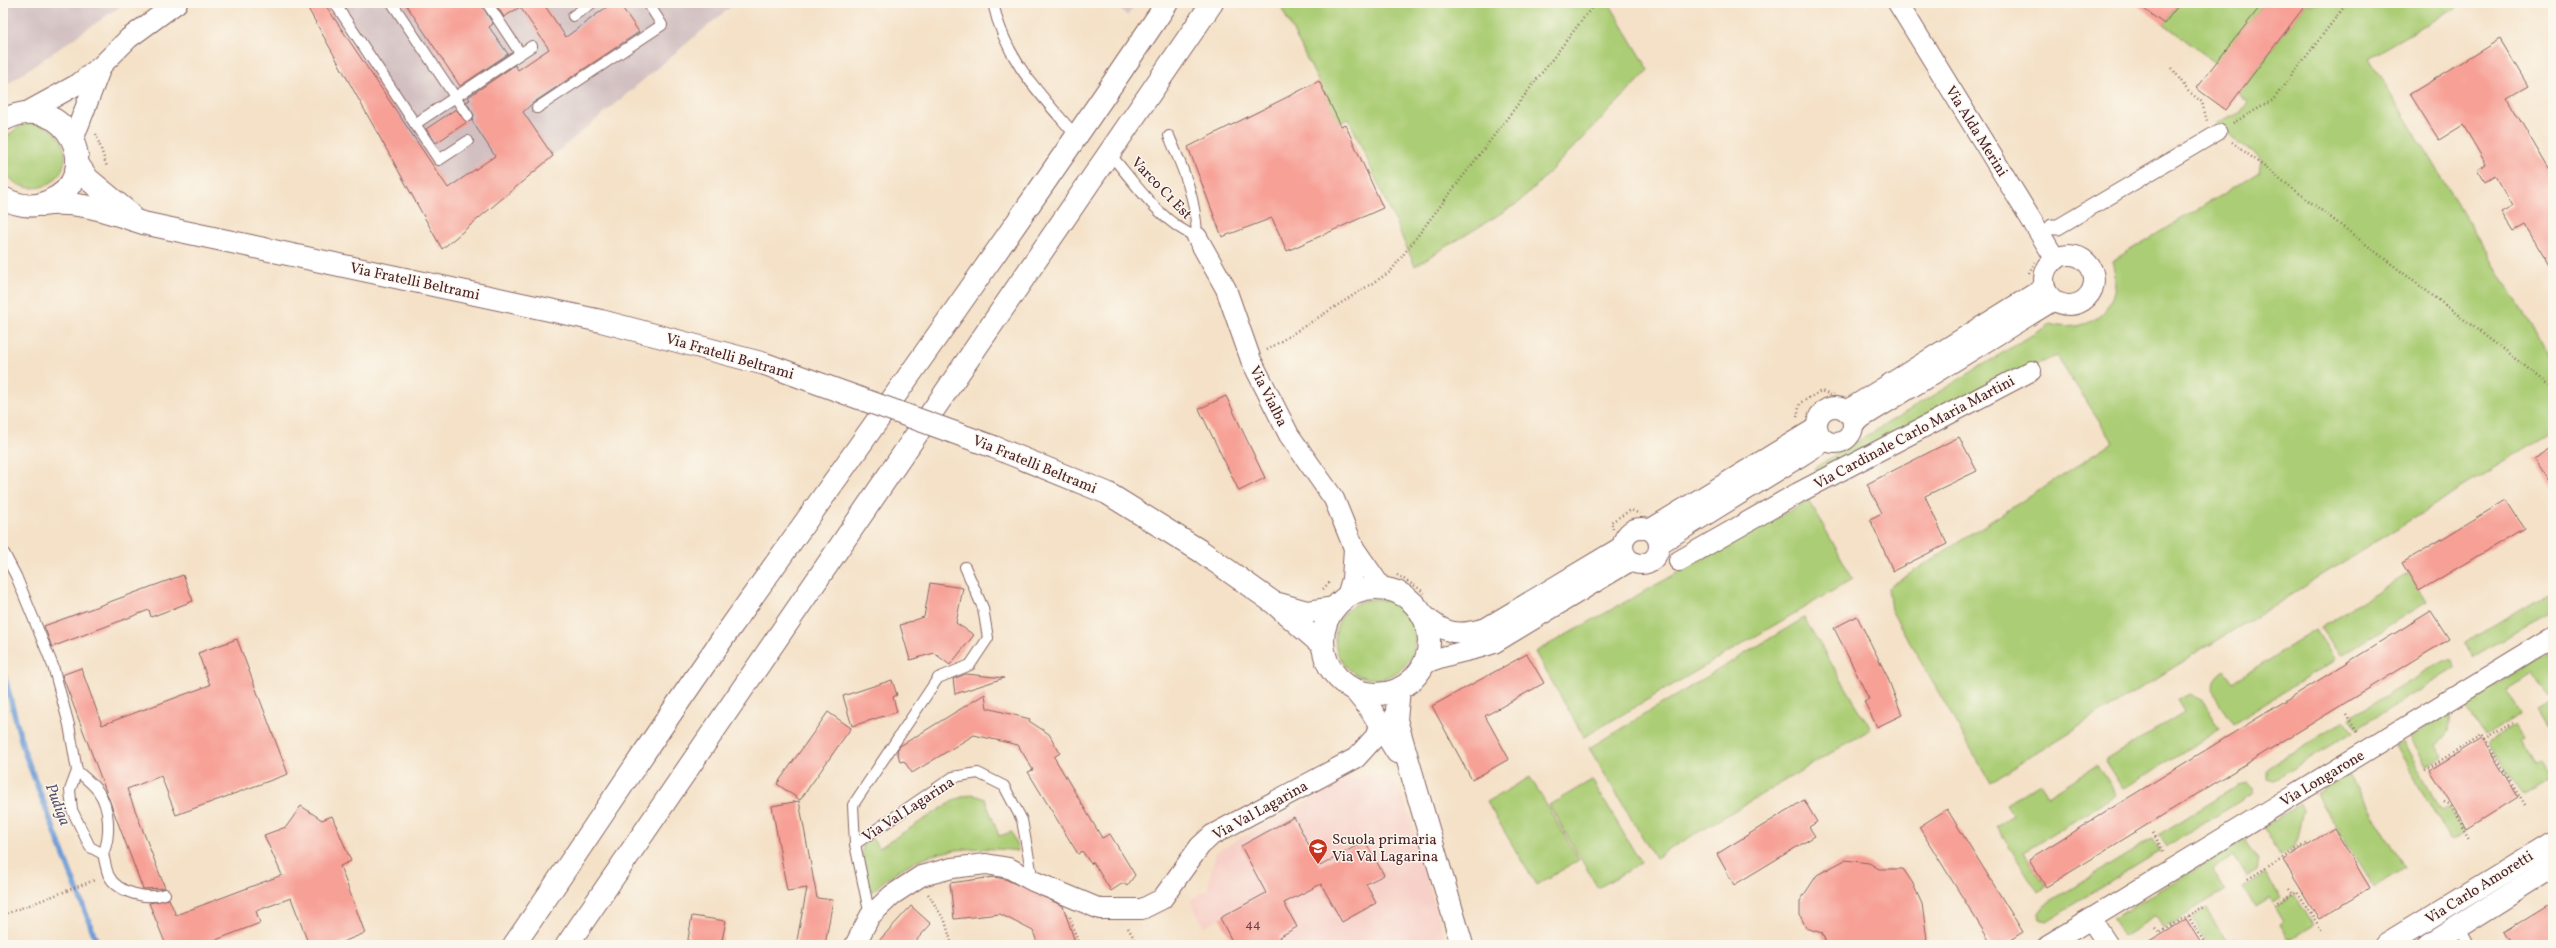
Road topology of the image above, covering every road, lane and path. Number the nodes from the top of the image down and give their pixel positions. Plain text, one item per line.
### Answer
1 (177, 3) edge
2 (339, 3) edge
3 (392, 3) edge
4 (486, 3) edge
5 (592, 3) edge
6 (648, 3) edge
7 (993, 3) edge
8 (1167, 3) edge
9 (1212, 3) edge
10 (1595, 3) edge
11 (1898, 3) edge
12 (2347, 3) edge
13 (573, 16) dead end
14 (532, 46) dead end
15 (520, 53) junction
16 (102, 65) junction
17 (2172, 68) dead end
18 (455, 97) junction
19 (537, 108) dead end
20 (27, 112) junction
21 (468, 116) dead end
22 (3, 120) edge
23 (415, 124) junction
24 (96, 128) dead end
25 (2213, 128) junction
26 (1169, 136) dead end
27 (1077, 137) junction
28 (73, 140) junction
29 (468, 142) dead end
30 (1110, 154) junction
31 (77, 164) junction
32 (112, 173) dead end
33 (3, 198) edge
34 (42, 205) junction
35 (143, 223) junction
36 (2052, 227) dead end
37 (1197, 237) junction
38 (2034, 255) dead end
39 (2056, 260) junction
40 (2026, 276) dead end
41 (2049, 294) junction
42 (1251, 360) junction
43 (2031, 371) dead end
44 (2553, 386) edge
45 (1838, 391) dead end
46 (1800, 403) dead end
47 (1849, 417) junction
48 (1821, 434) junction
49 (1783, 467) junction
50 (1798, 493) junction
51 (1631, 510) dead end
52 (1611, 522) dead end
53 (1654, 537) junction
54 (1354, 548) junction
55 (3, 551) edge
56 (1626, 554) junction
57 (1679, 561) dead end
58 (965, 567) dead end
59 (1334, 578) dead end
60 (1386, 579) junction
61 (1317, 592) dead end
62 (1340, 602) junction
63 (1274, 603) junction
64 (1425, 607) junction
65 (2553, 637) edge
66 (1321, 644) junction
67 (1424, 664) junction
68 (1354, 689) junction
69 (1399, 689) junction
70 (2553, 698) edge
71 (2550, 701) dead end
72 (2346, 714) dead end
73 (1380, 723) junction
74 (2513, 723) dead end
75 (2485, 740) junction
76 (2367, 750) junction
77 (2425, 770) dead end
78 (77, 771) junction
79 (1410, 771) junction
80 (2444, 802) dead end
81 (2526, 806) dead end
82 (2472, 840) dead end
83 (2308, 842) dead end
84 (2553, 842) edge
85 (855, 844) junction
86 (103, 854) junction
87 (2553, 867) edge
88 (921, 876) junction
89 (2248, 879) dead end
90 (93, 881) dead end
91 (1033, 881) junction
92 (2289, 888) dead end
93 (2293, 893) junction
94 (165, 894) dead end
95 (2205, 905) dead end
96 (2274, 905) dead end
97 (3, 915) edge
98 (870, 916) junction
99 (2188, 916) junction
100 (2091, 918) junction
101 (2155, 928) dead end
102 (2322, 931) dead end
103 (2463, 936) edge
104 (514, 945) edge
105 (566, 945) edge
106 (855, 945) edge
107 (952, 945) edge
108 (1462, 945) edge
109 (2048, 945) edge
110 (2108, 945) edge
111 (2206, 945) edge
112 (2385, 945) edge
113 (2429, 945) edge

1 - 16 street
2 - 23 lane
3 - 18 lane
4 - 15 lane
5 - 13 lane
6 - 19 lane
7 - 27 lane
8 - 27 main road
9 - 30 main road
10 - 42 path
11 - 39 street, Via Alda Merini
12 - 25 path
14 - 15 lane
15 - 18 lane
16 - 20 street
16 - 28 street
17 - 25 path
18 - 21 lane
18 - 23 lane
20 - 22 main road
20 - 28 main road
23 - 29 lane
24 - 32 path
25 - 36 street
25 - 44 path
26 - 37 lane
27 - 104 main road
28 - 31 main road
30 - 37 lane, Varco C1 Est
30 - 105 main road
31 - 34 main road
31 - 35 main road, Via Fratelli Beltrami
33 - 34 main road, Via Fratelli Beltrami
34 - 35 main road, Via Fratelli Beltrami
35 - 63 main road, Via Fratelli Beltrami, bridge
37 - 42 street, Via Vialba
38 - 40 path
39 - 41 street
39 - 41 street
41 - 47 street
42 - 54 street, Via Vialba
43 - 50 street, Via Cardinale Carlo Maria Martini
45 - 46 path
47 - 48 street, Via Cardinale Carlo Maria Martini
47 - 48 street
48 - 49 street, Via Cardinale Carlo Maria Martini
48 - 53 street, Via Cardinale Carlo Maria Martini
49 - 50 street, Via Cardinale Carlo Maria Martini
49 - 53 street, Via Cardinale Carlo Maria Martini
50 - 57 street, Via Cardinale Carlo Maria Martini
51 - 52 path
53 - 56 street, Via Cardinale Carlo Maria Martini
53 - 56 street
54 - 60 street, Via Vialba
54 - 62 street, Via Vialba
55 - 78 lane
56 - 64 street, Via Cardinale Carlo Maria Martini
56 - 67 street, Via Cardinale Carlo Maria Martini
58 - 85 lane
59 - 61 path
60 - 62 main road
60 - 64 main road
60 - 64 path
62 - 63 main road, Via Fratelli Beltrami
62 - 66 main road
63 - 66 main road, Via Fratelli Beltrami
64 - 67 main road
65 - 76 street, Via Longarone
66 - 68 main road
67 - 69 main road
68 - 69 main road
68 - 73 main road
69 - 79 main road
70 - 71 path
72 - 76 path
73 - 79 main road
73 - 91 street, Via Val Lagarina
74 - 75 path
75 - 77 path
75 - 81 path
76 - 100 street, Via Longarone
78 - 86 lane
78 - 86 lane
79 - 108 main road
80 - 82 path
83 - 89 path
84 - 112 main road, Via Carlo Amoretti
85 - 91 lane, Via Val Lagarina
85 - 98 lane, Via Val Lagarina
86 - 94 lane
87 - 103 main road, Via Carlo Amoretti
88 - 91 street, Via Val Lagarina
88 - 98 street, Via Val Lagarina
88 - 107 path
90 - 97 path
92 - 93 path
93 - 96 path
93 - 102 path
95 - 99 path
98 - 106 street, Via Val Lagarina
99 - 101 path
99 - 111 path
100 - 109 street, Via Longarone
100 - 110 street
103 - 113 main road, Via Carlo Amoretti

